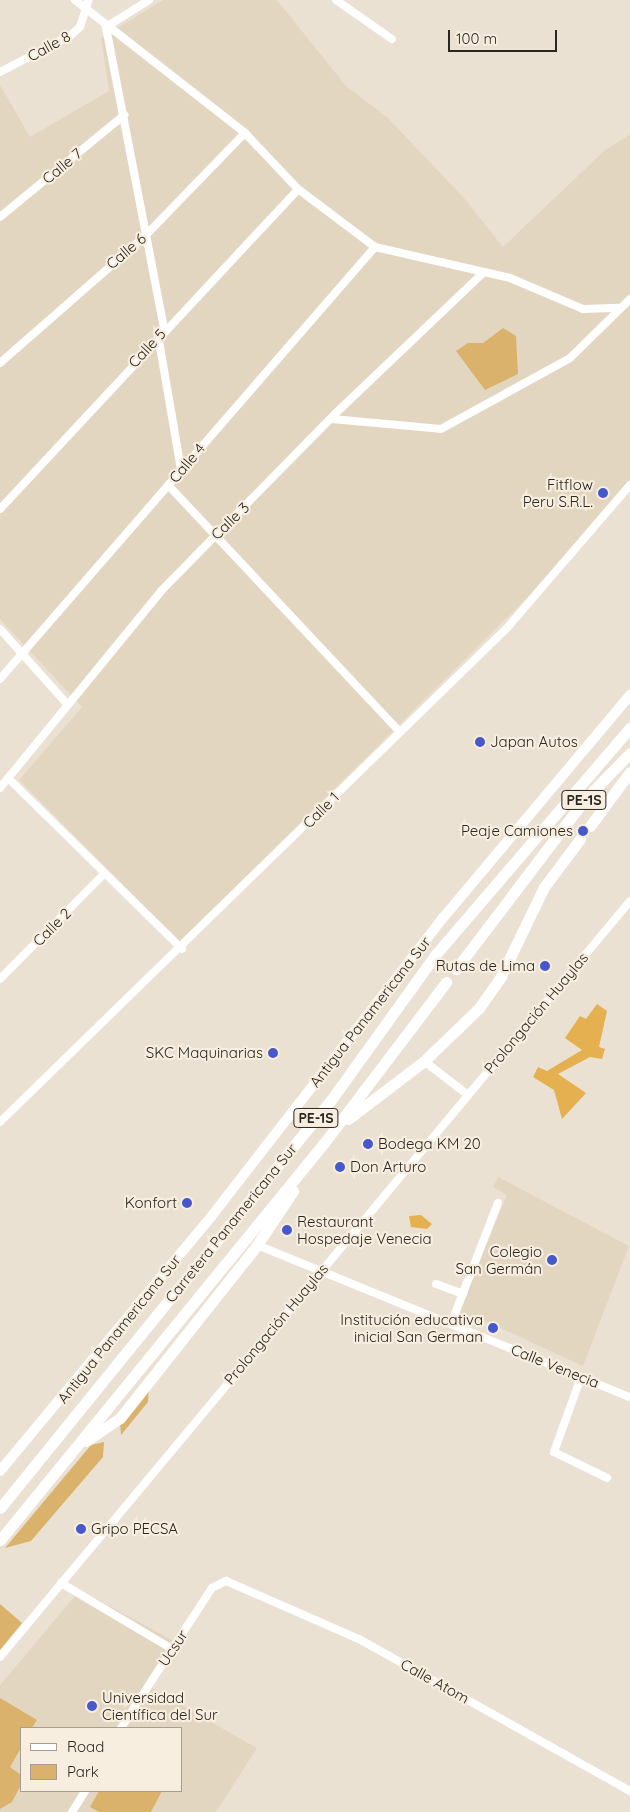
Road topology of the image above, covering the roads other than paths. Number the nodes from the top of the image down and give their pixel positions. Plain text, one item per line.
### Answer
1 (75, 0) edge
2 (89, 0) edge
3 (149, 0) edge
4 (336, 0) edge
5 (87, 9) junction
6 (106, 27) junction
7 (392, 39) dead end
8 (0, 72) edge
9 (124, 115) junction
10 (245, 133) junction
11 (298, 189) junction
12 (0, 217) edge
13 (146, 234) junction
14 (375, 247) junction
15 (482, 274) junction
16 (630, 299) edge
17 (620, 308) junction
18 (164, 329) junction
19 (158, 335) junction
20 (0, 363) edge
21 (332, 419) junction
22 (181, 470) junction
23 (168, 485) junction
24 (630, 485) edge
25 (0, 509) edge
26 (216, 535) junction
27 (0, 630) edge
28 (24, 656) junction
29 (0, 680) edge
30 (630, 695) edge
31 (67, 704) junction
32 (630, 728) edge
33 (400, 732) junction
34 (630, 753) edge
35 (630, 772) edge
36 (8, 778) junction
37 (0, 788) edge
38 (590, 826) dead end
39 (580, 839) dead end
40 (104, 874) junction
41 (630, 900) edge
42 (182, 949) junction
43 (456, 968) dead end
44 (0, 980) edge
45 (446, 982) dead end
46 (424, 1061) junction
47 (468, 1095) junction
48 (0, 1122) edge
49 (334, 1129) junction
50 (324, 1143) junction
51 (498, 1203) dead end
52 (257, 1245) junction
53 (320, 1270) junction
54 (436, 1284) dead end
55 (463, 1294) junction
56 (451, 1324) junction
57 (582, 1377) junction
58 (630, 1397) edge
59 (76, 1447) junction
60 (0, 1471) edge
61 (607, 1478) dead end
62 (0, 1508) edge
63 (0, 1540) edge
64 (234, 1582) joint
65 (62, 1583) junction
66 (172, 1649) junction
67 (0, 1657) edge
68 (122, 1727) edge
69 (630, 1791) edge
70 (84, 1792) edge
71 (72, 1812) edge

1 - 5 street
2 - 5 street, Calle 8
3 - 6 street
4 - 7 street
5 - 6 street
5 - 8 street, Calle 8
6 - 9 street
6 - 10 street
9 - 12 street, Calle 7
9 - 13 street
10 - 11 street
10 - 13 street, Calle 6
11 - 14 street
11 - 18 street, Calle 5
13 - 18 street
13 - 20 street, Calle 6
14 - 15 street
14 - 22 street, Calle 4
15 - 17 street
15 - 21 street, Calle 3
16 - 17 street
17 - 21 street
18 - 19 street, Calle 5
19 - 22 street
19 - 25 street, Calle 5
21 - 26 street, Calle 3
22 - 23 street, Calle 4
23 - 26 street
23 - 28 street, Calle 4
24 - 33 street, Calle 1
26 - 31 street, Calle 3
26 - 33 street
27 - 28 street
28 - 29 street, Calle 4
28 - 31 street
30 - 60 main road, Antigua Panamericana Sur
31 - 36 street, Calle 3
32 - 62 highway, Carretera Panamericana Sur / PE-1S
33 - 42 street, Calle 1
34 - 43 highway, PE-1S
35 - 38 highway, PE-1S
36 - 37 street, Calle 3
36 - 40 street
39 - 46 highway, Carretera Panamericana Sur / PE-1S
40 - 42 street
40 - 44 street, Calle 2
41 - 47 street, Prolongación Huaylas
42 - 48 street, Calle 1
45 - 49 highway, Carretera Panamericana Sur / PE-1S
46 - 47 street
46 - 49 highway, Carretera Panamericana Sur / PE-1S
47 - 53 street, Prolongación Huaylas
49 - 50 highway, Carretera Panamericana Sur / PE-1S
50 - 52 highway
50 - 59 highway, Carretera Panamericana Sur / PE-1S
51 - 55 street
52 - 53 street, Calle Venecia
52 - 59 highway
53 - 56 street, Calle Venecia
53 - 65 street, Prolongación Huaylas
54 - 55 street
55 - 56 street
56 - 57 street, Calle Venecia
57 - 58 street, Calle Venecia
57 - 61 street
59 - 63 highway, Carretera Panamericana Sur / PE-1S
64 - 66 street, Ucsur
64 - 69 street, Calle Atom
65 - 66 street
65 - 67 street, Prolongación Huaylas
66 - 68 street, Ucsur
70 - 71 street

